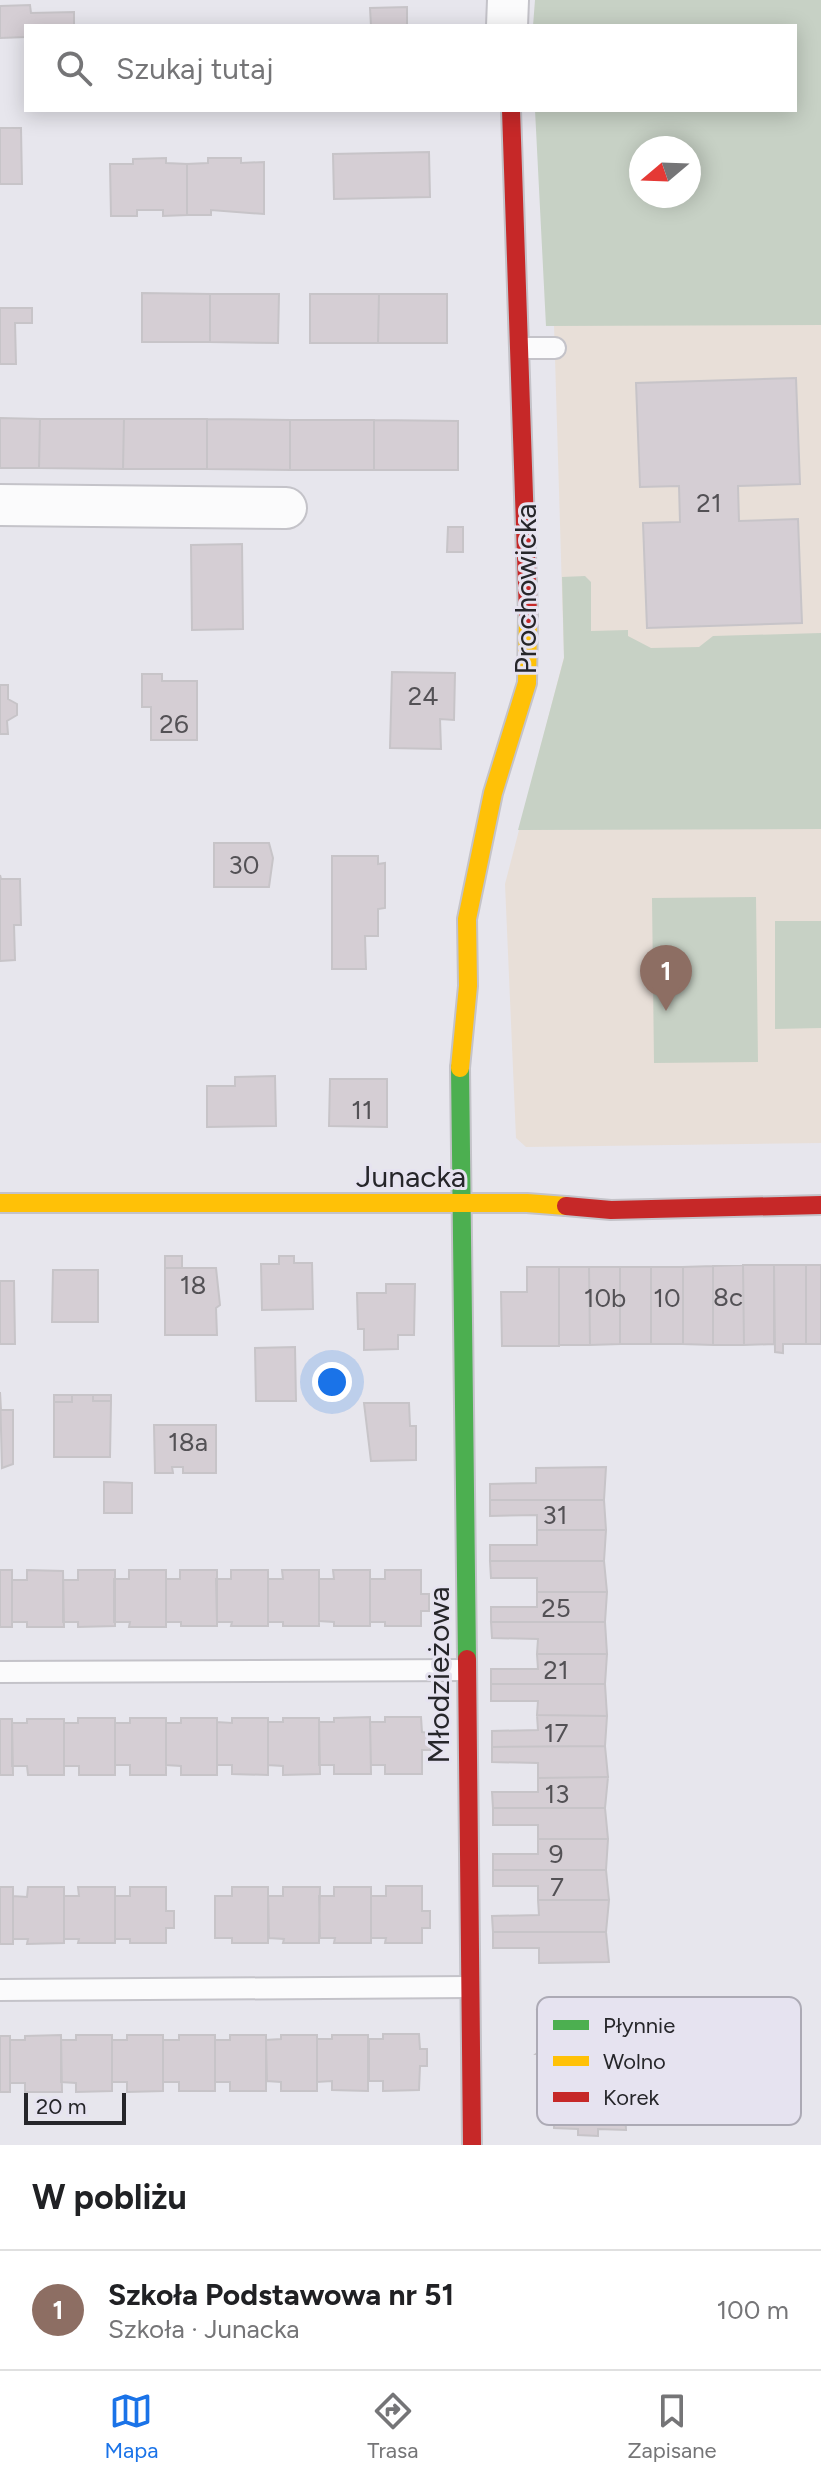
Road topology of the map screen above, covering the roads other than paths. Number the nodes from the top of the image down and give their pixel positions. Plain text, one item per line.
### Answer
1 (508, 0) edge
2 (507, 24) edge
3 (511, 112) edge
4 (521, 348) junction
5 (555, 348) dead end
6 (0, 505) edge
7 (286, 508) dead end
8 (0, 1203) edge
9 (463, 1205) junction
10 (821, 1205) edge
11 (466, 1670) junction
12 (0, 1672) edge
13 (469, 1987) junction
14 (0, 1990) edge
15 (472, 2145) edge

1 - 2 street
3 - 4 street, Prochowicka
4 - 5 lane
4 - 9 street, Prochowicka
6 - 7 street
8 - 9 street, Junacka
9 - 10 street, Junacka
9 - 11 street, Młodzieżowa
11 - 12 lane
11 - 13 street, Młodzieżowa
13 - 14 lane
13 - 15 street, Młodzieżowa

